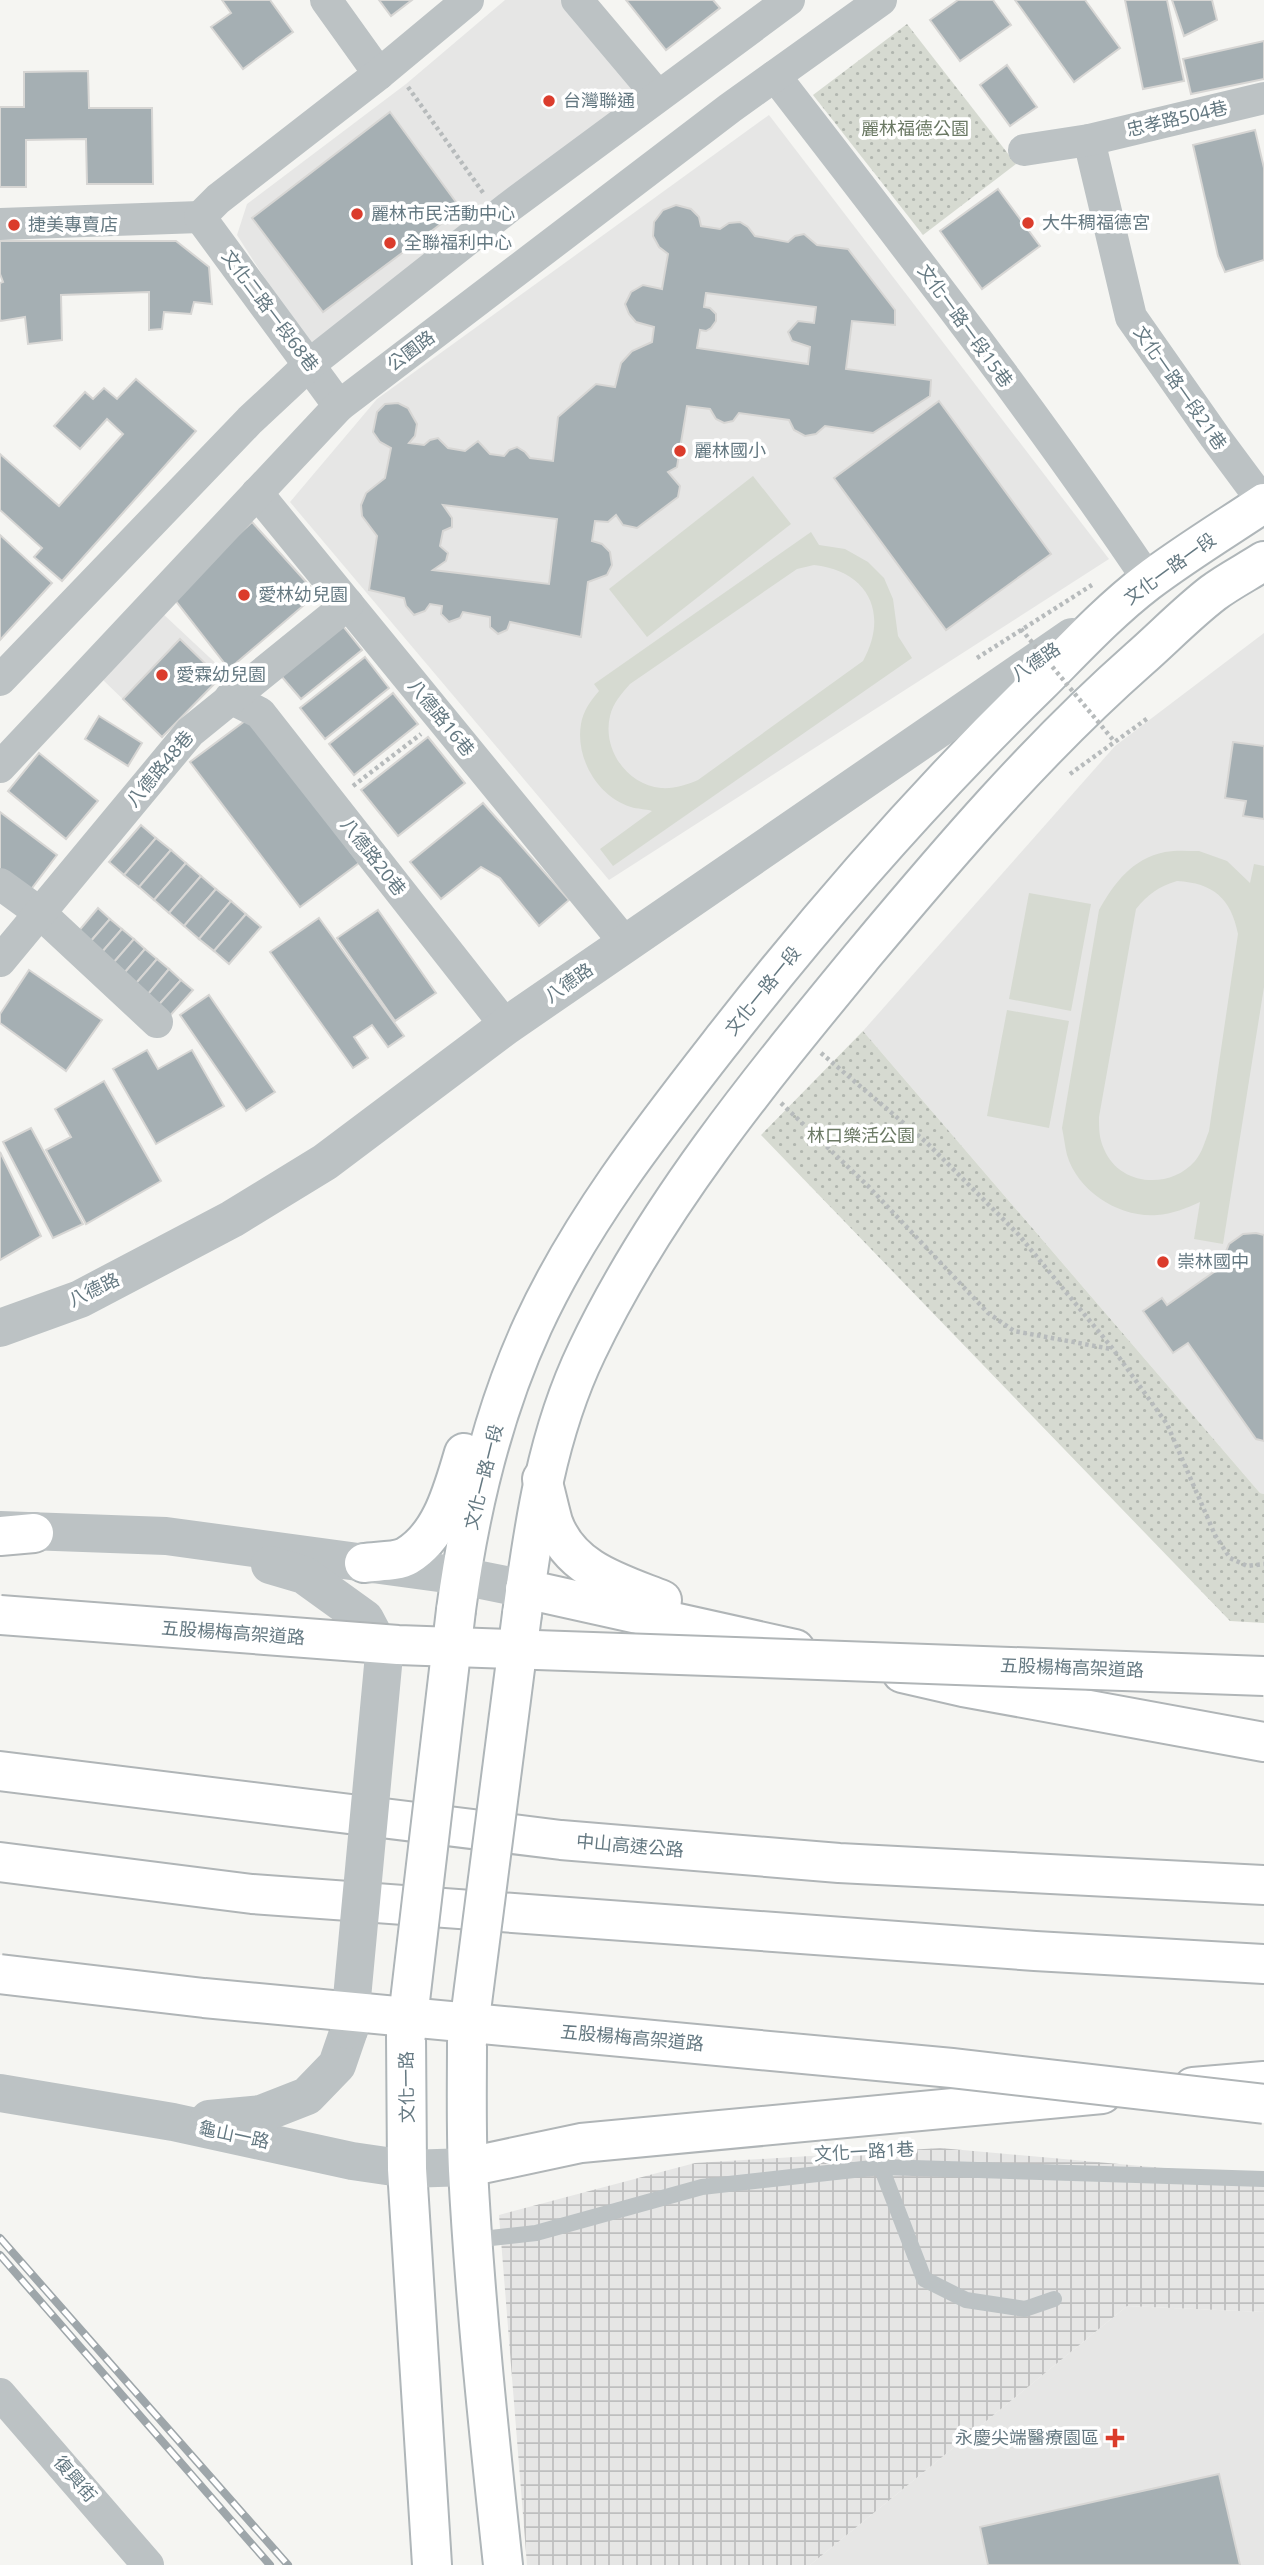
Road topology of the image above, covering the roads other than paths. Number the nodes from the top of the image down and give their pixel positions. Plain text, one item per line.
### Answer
1 (326, 0) edge
2 (468, 0) edge
3 (577, 0) edge
4 (789, 0) edge
5 (881, 0) edge
6 (379, 74) junction
7 (775, 76) junction
8 (658, 96) junction
9 (1264, 98) edge
10 (1089, 140) junction
11 (1024, 149) dead end
12 (200, 217) junction
13 (0, 224) edge
14 (310, 364) junction
15 (339, 406) junction
16 (257, 493) junction
17 (1264, 503) edge
18 (1264, 561) edge
19 (1135, 592) junction
20 (348, 604) junction
21 (0, 680) edge
22 (230, 698) junction
23 (0, 767) edge
24 (0, 884) edge
25 (40, 913) junction
26 (626, 944) junction
27 (0, 961) edge
28 (157, 1022) dead end
29 (506, 1026) junction
30 (555, 1282) junction
31 (0, 1328) edge
32 (542, 1479) junction
33 (11, 1533) edge
34 (166, 1536) junction
35 (364, 1563) junction
36 (459, 1593) junction
37 (523, 1601) junction
38 (0, 1615) edge
39 (1264, 1676) edge
40 (963, 1686) junction
41 (1264, 1742) edge
42 (0, 1772) edge
43 (0, 1862) edge
44 (1264, 1885) edge
45 (1264, 1964) edge
46 (0, 1974) edge
47 (1264, 2081) edge
48 (0, 2094) edge
49 (1264, 2104) edge
50 (173, 2122) junction
51 (468, 2167) junction
52 (881, 2167) junction
53 (407, 2169) junction
54 (1264, 2179) edge
55 (472, 2240) junction
56 (1054, 2299) dead end
57 (0, 2394) edge
58 (148, 2565) edge
59 (432, 2565) edge
60 (503, 2565) edge

1 - 6 street
2 - 6 street
3 - 8 street
4 - 8 street
5 - 7 street, 公園路
6 - 12 street
7 - 15 street, 公園路
7 - 19 street, 文化一路一段15巷
8 - 14 street
9 - 10 street, 忠孝路504巷
10 - 11 street, 忠孝路504巷
10 - 17 street, 文化一路一段21巷
12 - 13 street
12 - 14 street, 文化二路一段68巷
14 - 15 street, 文化二路一段68巷
14 - 21 street
15 - 16 street, 公園路
16 - 20 street, 八德路16巷
16 - 23 street, 公園路
17 - 19 main road, 文化一路一段
18 - 32 main road
19 - 26 street, 八德路
19 - 30 main road, 文化一路一段
20 - 22 street, 八德路48巷
20 - 26 street, 八德路16巷
22 - 25 street, 八德路48巷
22 - 29 street, 八德路20巷
24 - 25 street
25 - 27 street, 八德路48巷
25 - 28 street
26 - 29 street, 八德路
29 - 31 street, 八德路
30 - 35 main road
30 - 36 main road, 文化一路一段
32 - 37 main road
32 - 40 main road
33 - 34 street
34 - 35 street
34 - 50 street, bridge
35 - 36 street
36 - 37 street
36 - 53 main road, 文化一路, bridge
37 - 40 main road
37 - 51 main road, bridge
38 - 39 main road, 五股楊梅高架道路, bridge
40 - 41 main road
42 - 44 main road, 中山高速公路
43 - 45 main road
46 - 49 main road, 五股楊梅高架道路, bridge
47 - 51 main road
48 - 50 street, 龜山一路
50 - 53 street, 龜山一路
51 - 53 street, 龜山一路
51 - 55 main road
52 - 54 lane, 文化一路1巷
52 - 55 lane, 文化一路1巷
52 - 56 lane
53 - 59 main road, 文化一路
55 - 60 main road
57 - 58 street, 復興街

